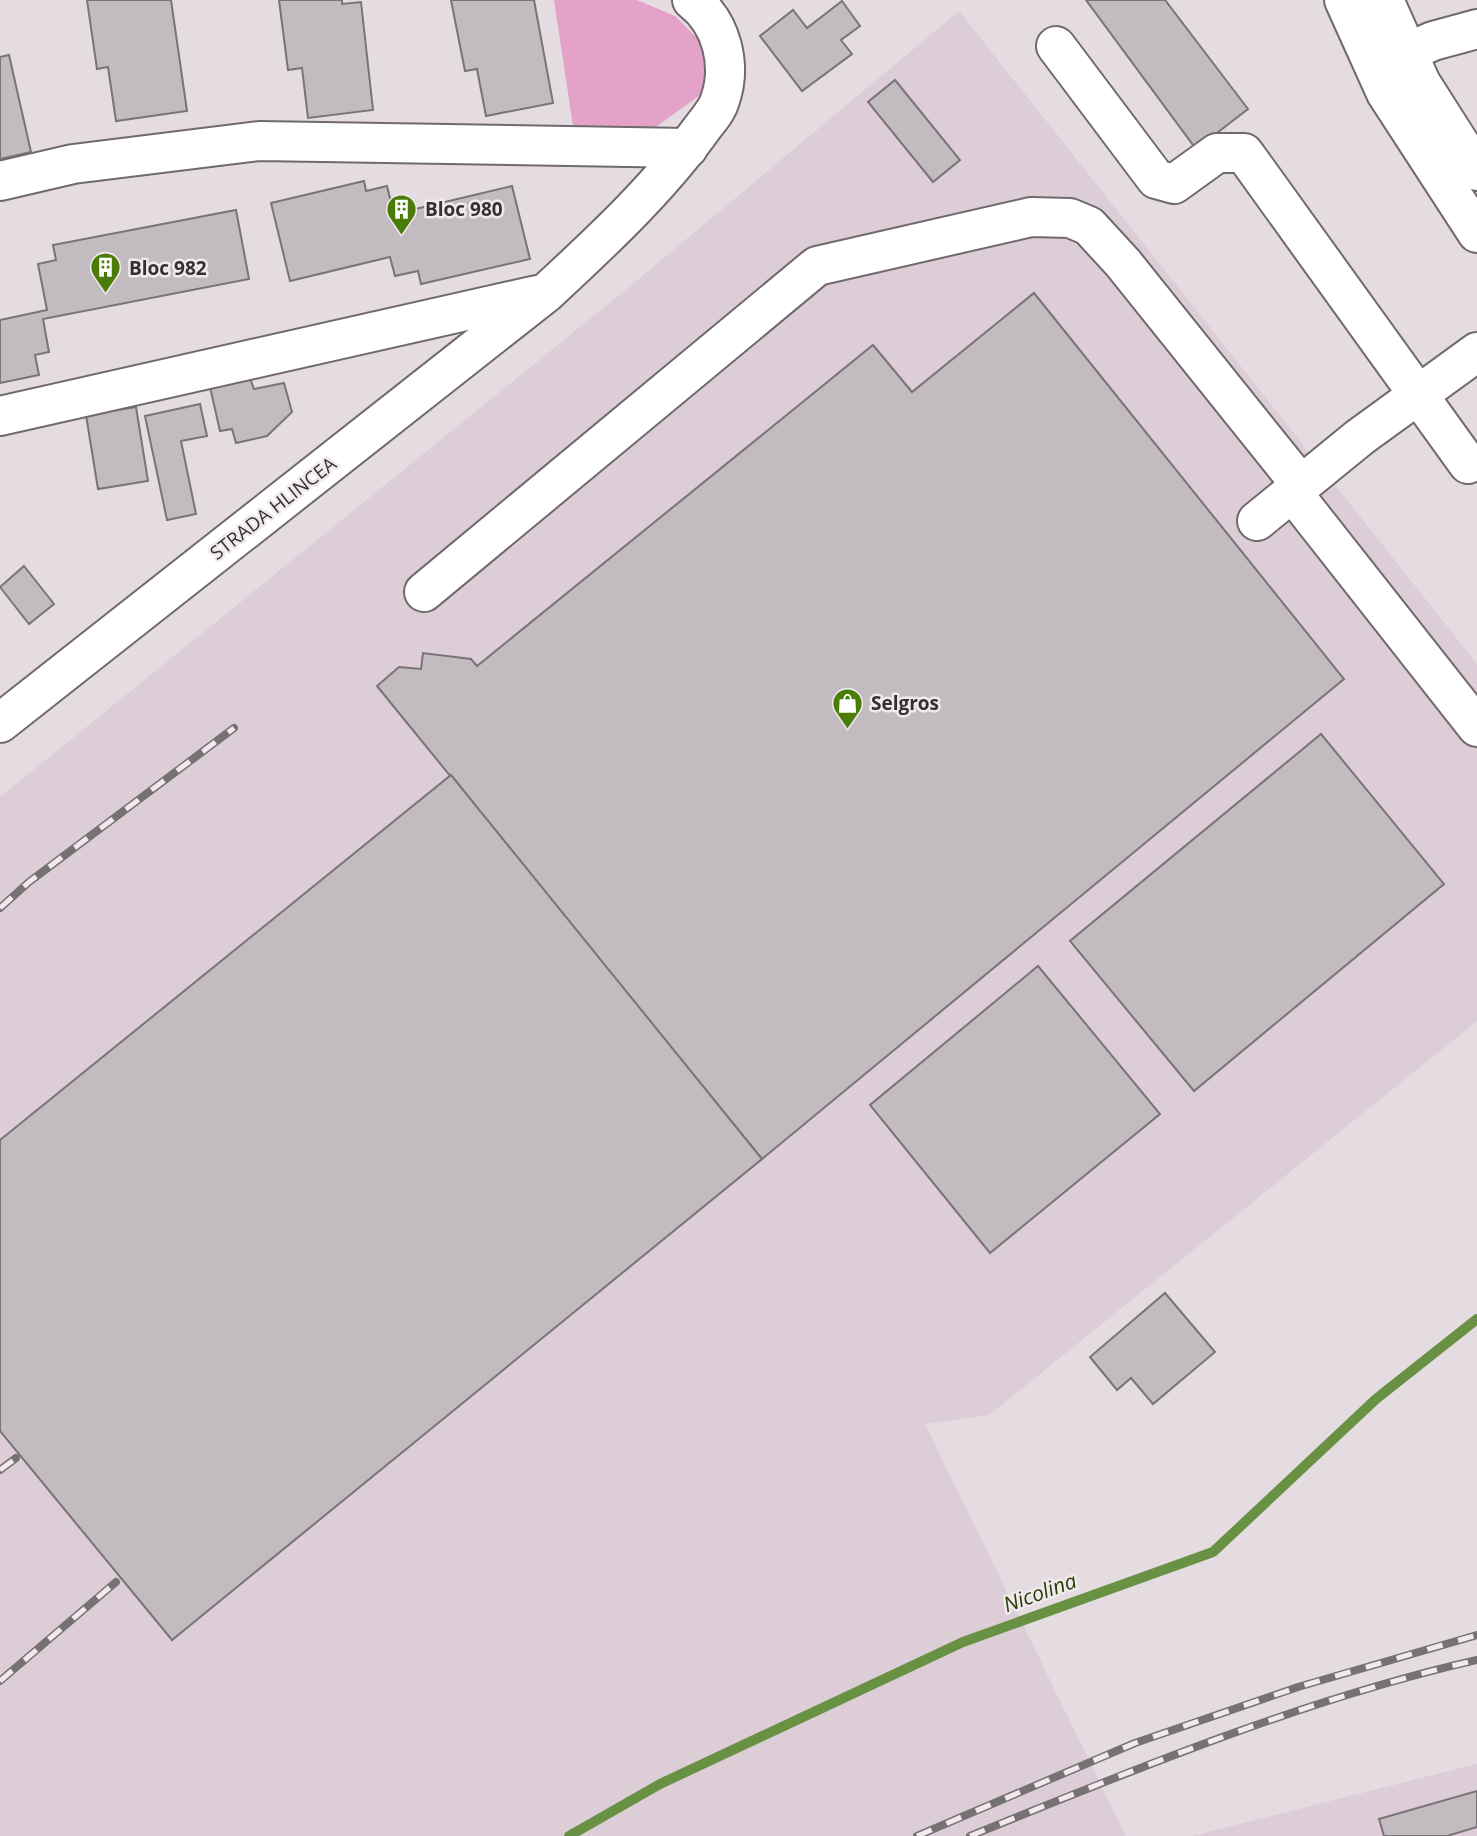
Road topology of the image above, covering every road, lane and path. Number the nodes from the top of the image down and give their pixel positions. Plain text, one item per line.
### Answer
1 (692, 0) edge
2 (1344, 0) edge
3 (1384, 0) edge
4 (1477, 29) edge
5 (1056, 46) dead end
6 (1389, 60) junction
7 (688, 148) junction
8 (1477, 172) edge
9 (0, 181) edge
10 (1477, 233) edge
11 (546, 293) junction
12 (1477, 352) edge
13 (1418, 395) junction
14 (0, 416) edge
15 (1474, 466) edge
16 (1296, 488) junction
17 (1256, 521) dead end
18 (424, 592) dead end
19 (0, 723) edge
20 (1477, 727) edge

1 - 7 street, STRADA HLINCEA
2 - 6 street
3 - 6 street
4 - 6 street
5 - 13 street
6 - 8 street
6 - 10 street
7 - 9 street
7 - 11 street, STRADA HLINCEA
11 - 14 street
11 - 19 street, STRADA HLINCEA
12 - 13 street
13 - 15 street
13 - 16 street
16 - 17 street
16 - 18 street
16 - 20 street

